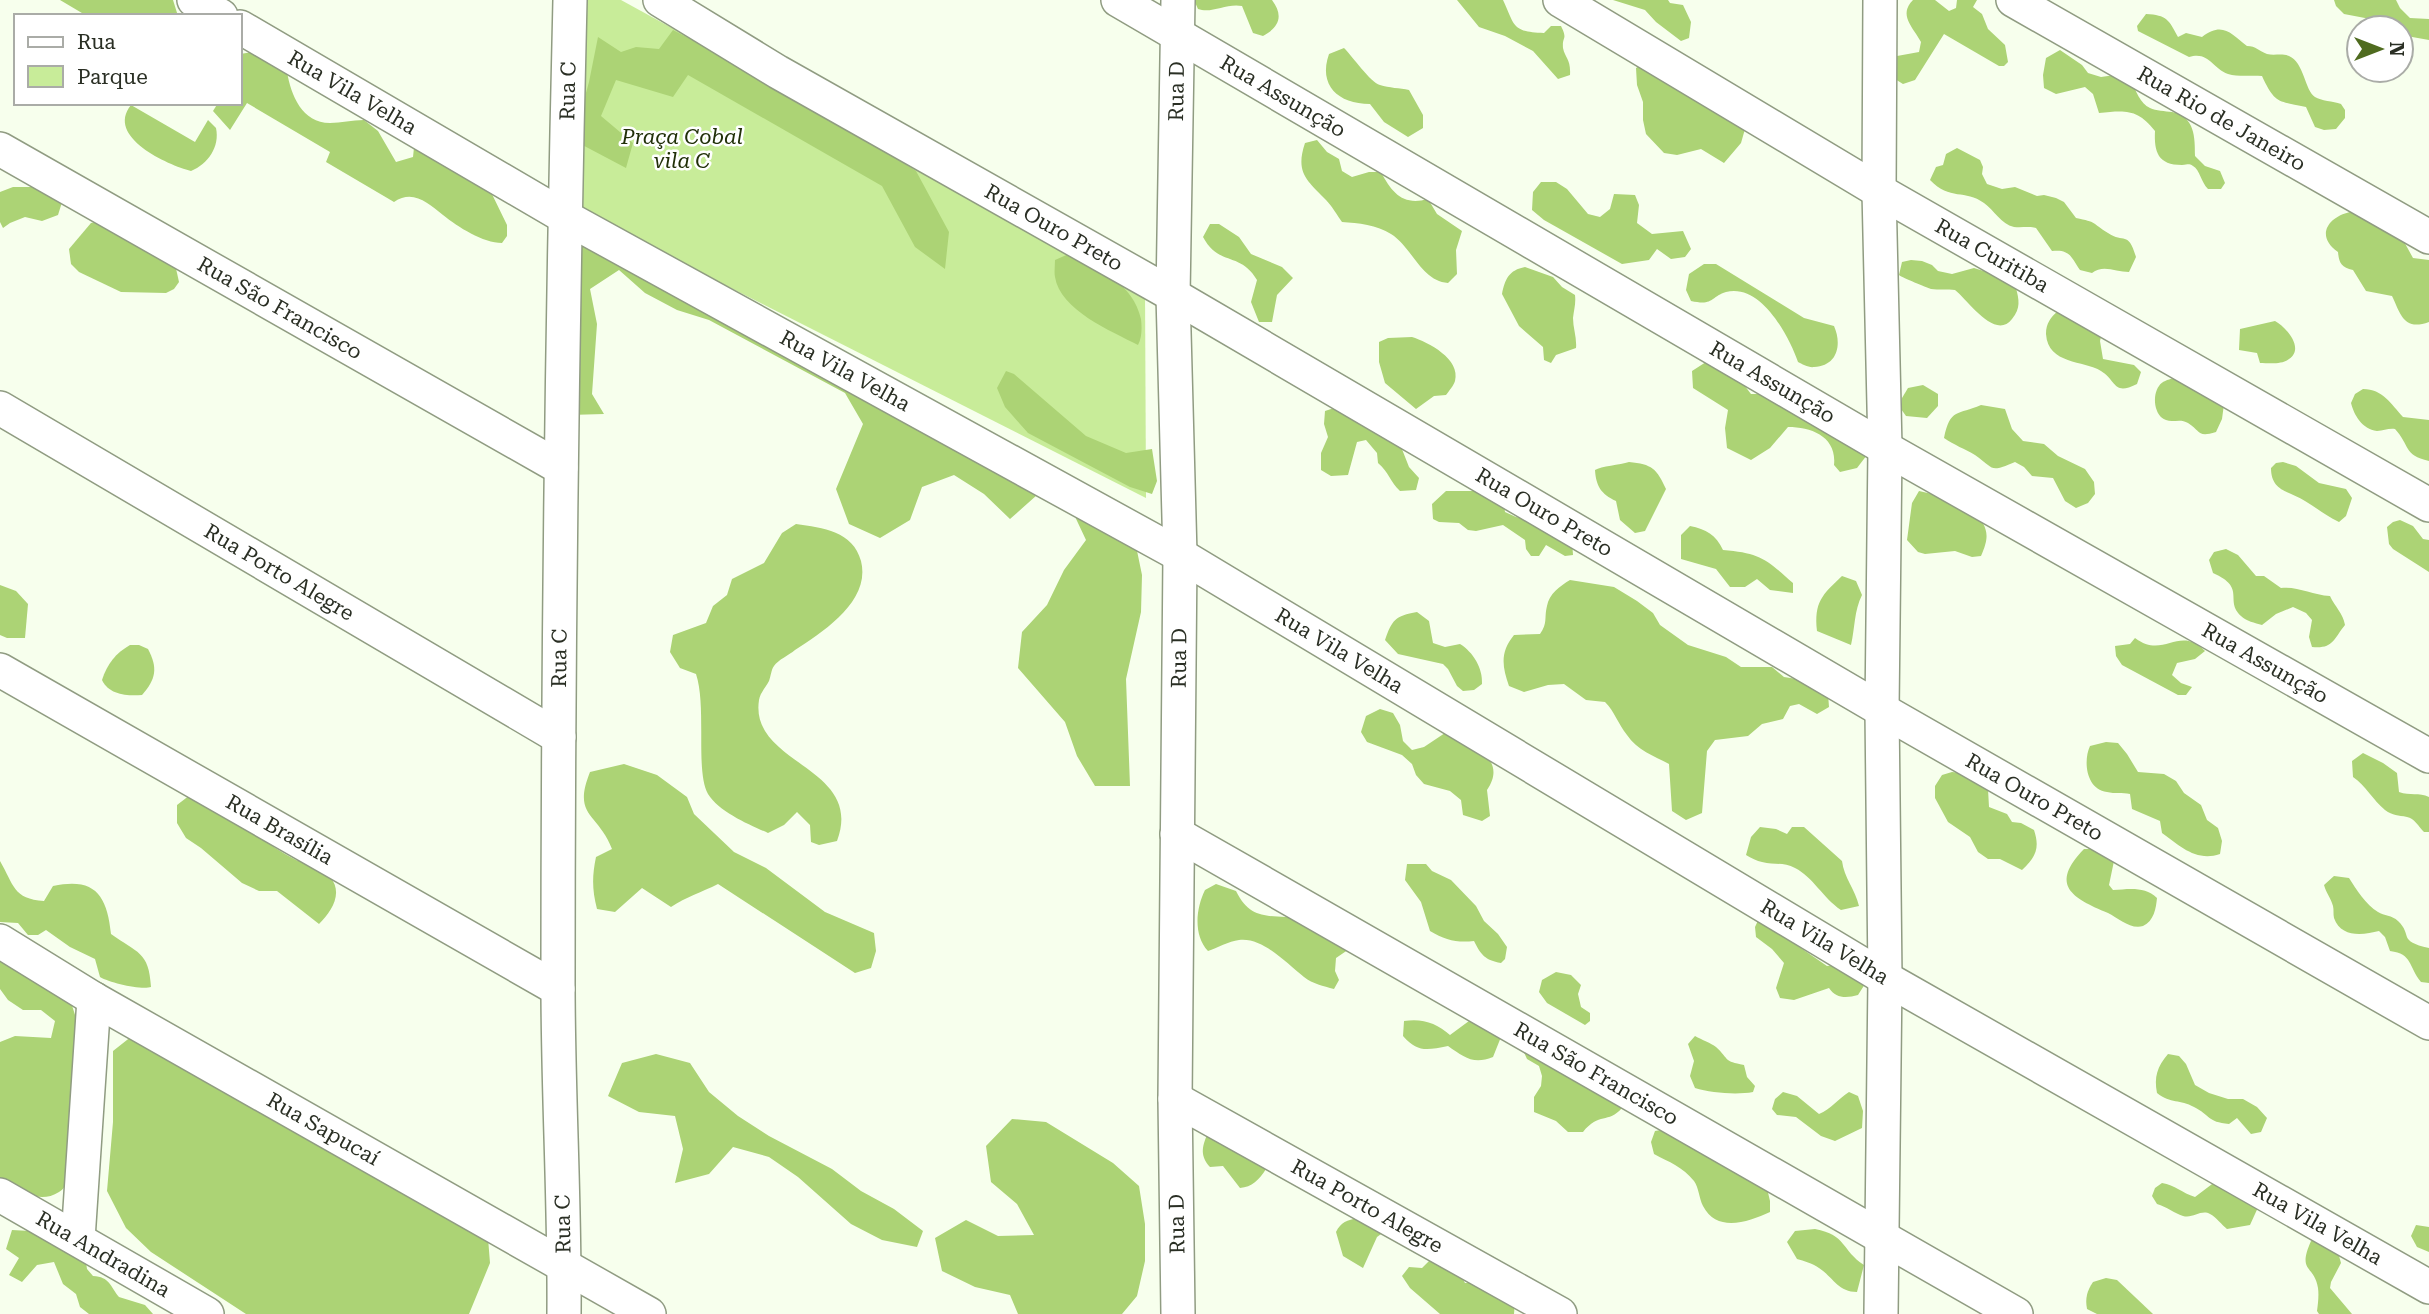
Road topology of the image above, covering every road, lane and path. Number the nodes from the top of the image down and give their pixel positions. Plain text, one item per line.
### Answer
1 (194, 0) edge
2 (570, 0) edge
3 (660, 0) edge
4 (1118, 0) edge
5 (1178, 0) edge
6 (1560, 0) edge
7 (1880, 0) edge
8 (2013, 0) edge
9 (218, 14) edge
10 (242, 28) edge
11 (1177, 33) junction
12 (0, 149) edge
13 (1879, 191) junction
14 (565, 217) junction
15 (2429, 237) edge
16 (1173, 295) junction
17 (0, 408) edge
18 (1885, 448) junction
19 (561, 468) junction
20 (2429, 505) edge
21 (1180, 555) junction
22 (0, 670) edge
23 (1882, 710) junction
24 (559, 737) junction
25 (2429, 756) edge
26 (1177, 834) junction
27 (0, 941) edge
28 (1885, 978) junction
29 (558, 989) junction
30 (94, 999) junction
31 (2429, 1023) edge
32 (1175, 1099) junction
33 (0, 1195) edge
34 (1881, 1238) junction
35 (78, 1239) junction
36 (564, 1266) junction
37 (2429, 1287) edge
38 (207, 1314) edge
39 (564, 1314) edge
40 (649, 1314) edge
41 (1178, 1314) edge
42 (1560, 1314) edge
43 (1881, 1314) edge
44 (2015, 1314) edge

1 - 9 street
2 - 14 street, Rua C
3 - 16 street, Rua Ouro Preto
4 - 11 street, Rua Assunção
5 - 11 street, Rua D
6 - 13 street, Rua Curitiba
7 - 13 street
8 - 15 street, Rua Rio de Janeiro
10 - 14 street, Rua Vila Velha
11 - 16 street, Rua D
11 - 18 street, Rua Assunção
12 - 19 street, Rua São Francisco
13 - 18 street
13 - 20 street, Rua Curitiba
14 - 19 street, Rua C
14 - 21 street, Rua Vila Velha
16 - 21 street, Rua D
16 - 23 street, Rua Ouro Preto
17 - 24 street, Rua Porto Alegre
18 - 23 street
18 - 25 street, Rua Assunção
19 - 24 street, Rua C
21 - 26 street, Rua D
21 - 28 street, Rua Vila Velha
22 - 29 street, Rua Brasília
23 - 28 street
23 - 31 street, Rua Ouro Preto
24 - 29 street, Rua C
26 - 32 street, Rua D
26 - 34 street, Rua São Francisco
27 - 30 street, Rua Sapucaí
28 - 34 street
28 - 37 street, Rua Vila Velha
29 - 36 street, Rua C
30 - 35 street
30 - 36 street, Rua Sapucaí
32 - 41 street, Rua D
32 - 42 street, Rua Porto Alegre
33 - 35 street, Rua Andradina
34 - 43 street
34 - 44 street, Rua São Francisco
35 - 38 street, Rua Andradina
36 - 39 street, Rua C
36 - 40 street, Rua Sapucaí

